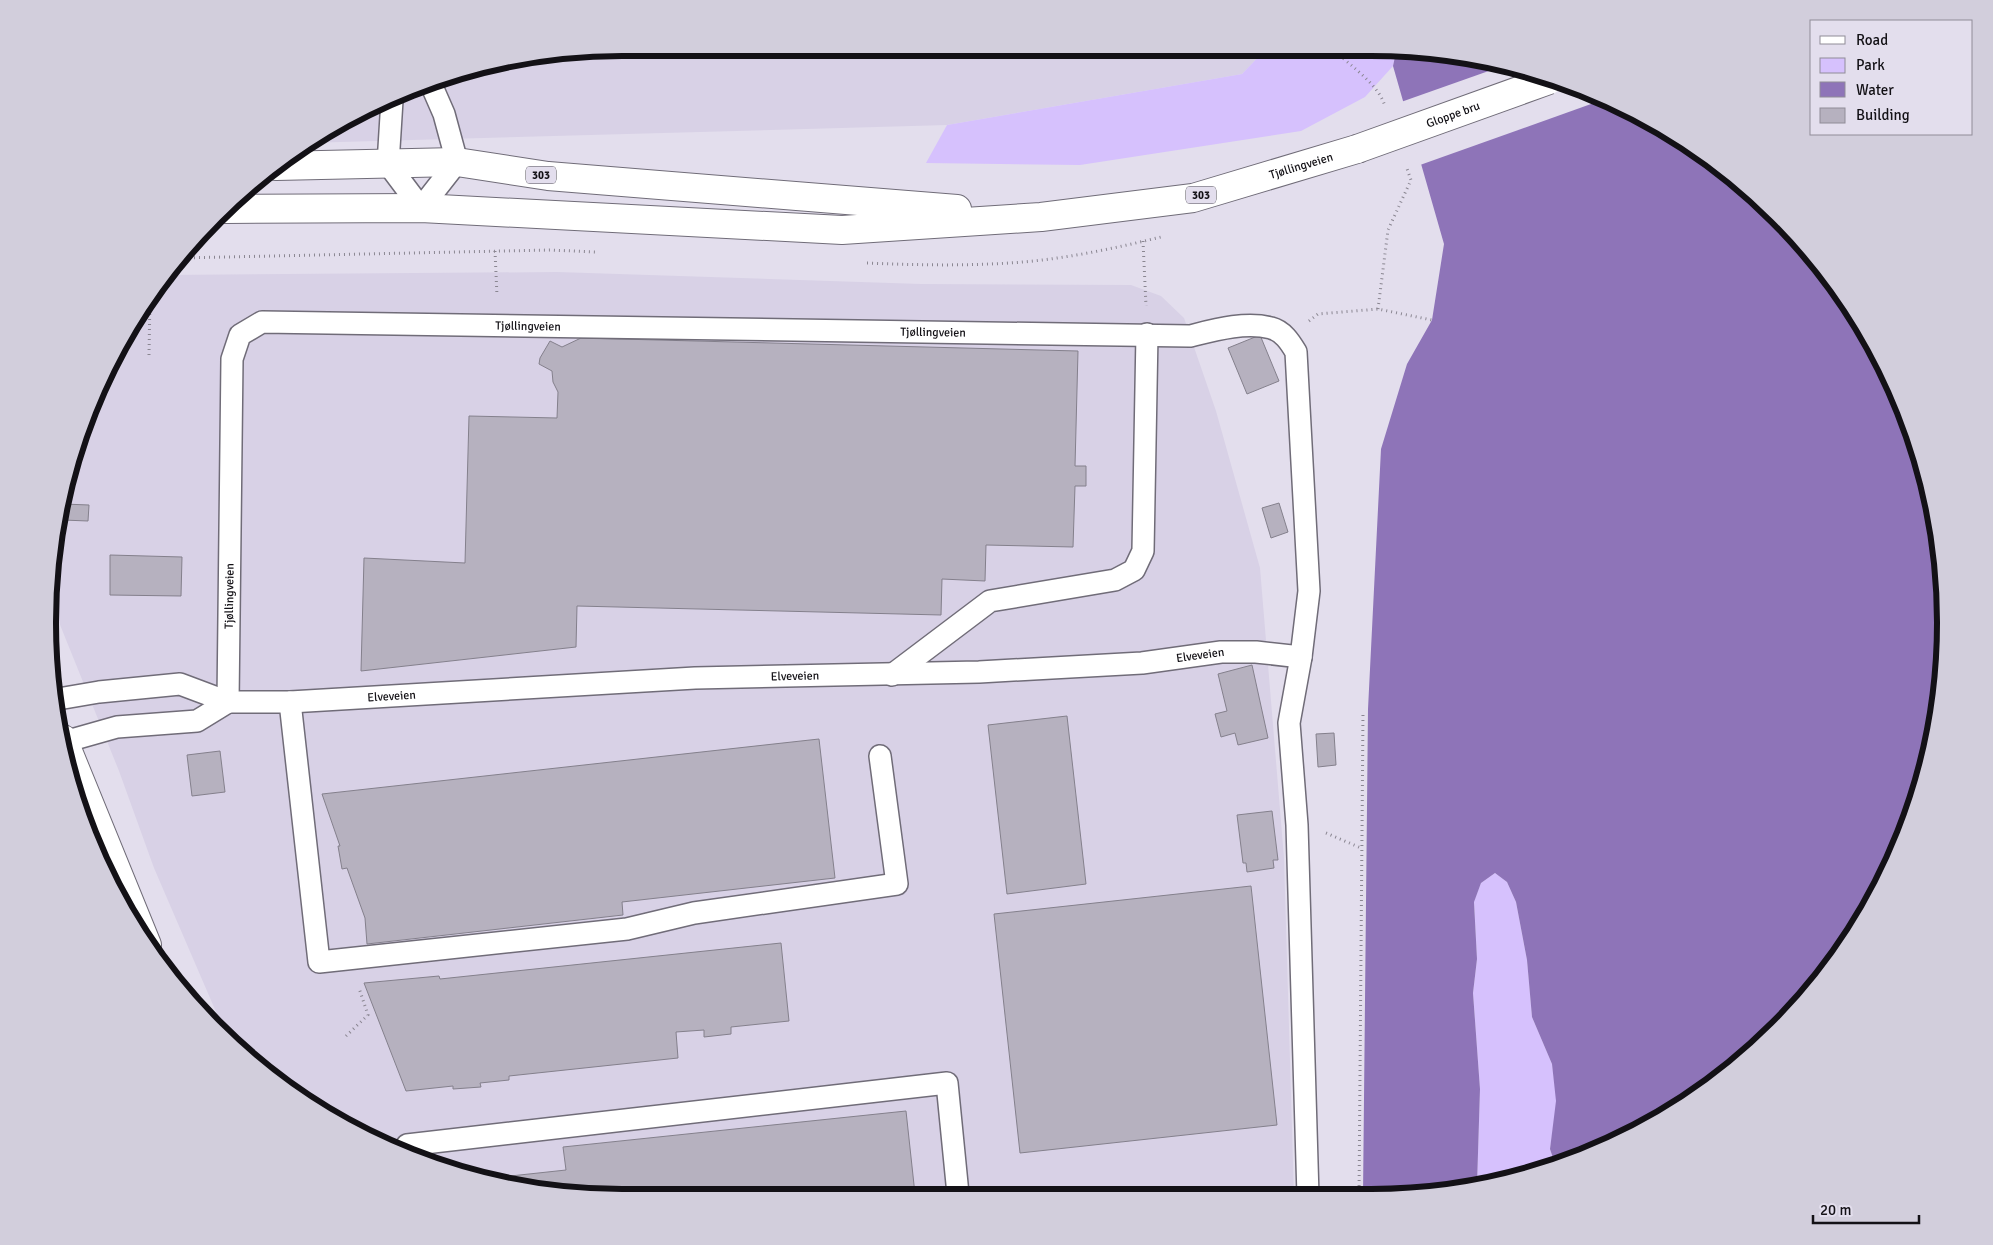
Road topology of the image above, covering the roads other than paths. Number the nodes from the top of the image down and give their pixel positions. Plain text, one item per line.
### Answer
1 (1541, 83) edge
2 (433, 89) edge
3 (392, 106) edge
4 (1357, 149) joint
5 (457, 162) junction
6 (388, 164) junction
7 (288, 166) edge
8 (421, 208) junction
9 (236, 209) edge
10 (1041, 217) junction
11 (1147, 334) junction
12 (1301, 657) junction
13 (892, 675) junction
14 (62, 699) edge
15 (228, 702) junction
16 (290, 702) junction
17 (69, 740) edge
18 (880, 756) dead end
19 (78, 775) edge
20 (124, 891) edge
21 (408, 1147) edge
22 (958, 1189) edge
23 (1308, 1189) edge

1 - 4 main road, Gloppe bru / 303, bridge
2 - 5 lane
3 - 6 lane
4 - 10 main road, Tjøllingveien / 303
5 - 6 main road, Tjøllingveien / 303
5 - 8 lane
5 - 10 main road, Tjøllingveien / 303
6 - 7 main road, Tjøllingveien / 303
6 - 8 lane
8 - 9 main road, Tjøllingveien / 303
8 - 10 main road, Tjøllingveien / 303
11 - 12 lane, Tjøllingveien
11 - 13 lane
11 - 15 lane, Tjøllingveien
12 - 13 lane, Elveveien
12 - 23 lane
13 - 16 lane, Elveveien
14 - 15 lane
15 - 16 lane, Elveveien
15 - 17 lane
16 - 18 lane
19 - 20 main road
21 - 22 lane

